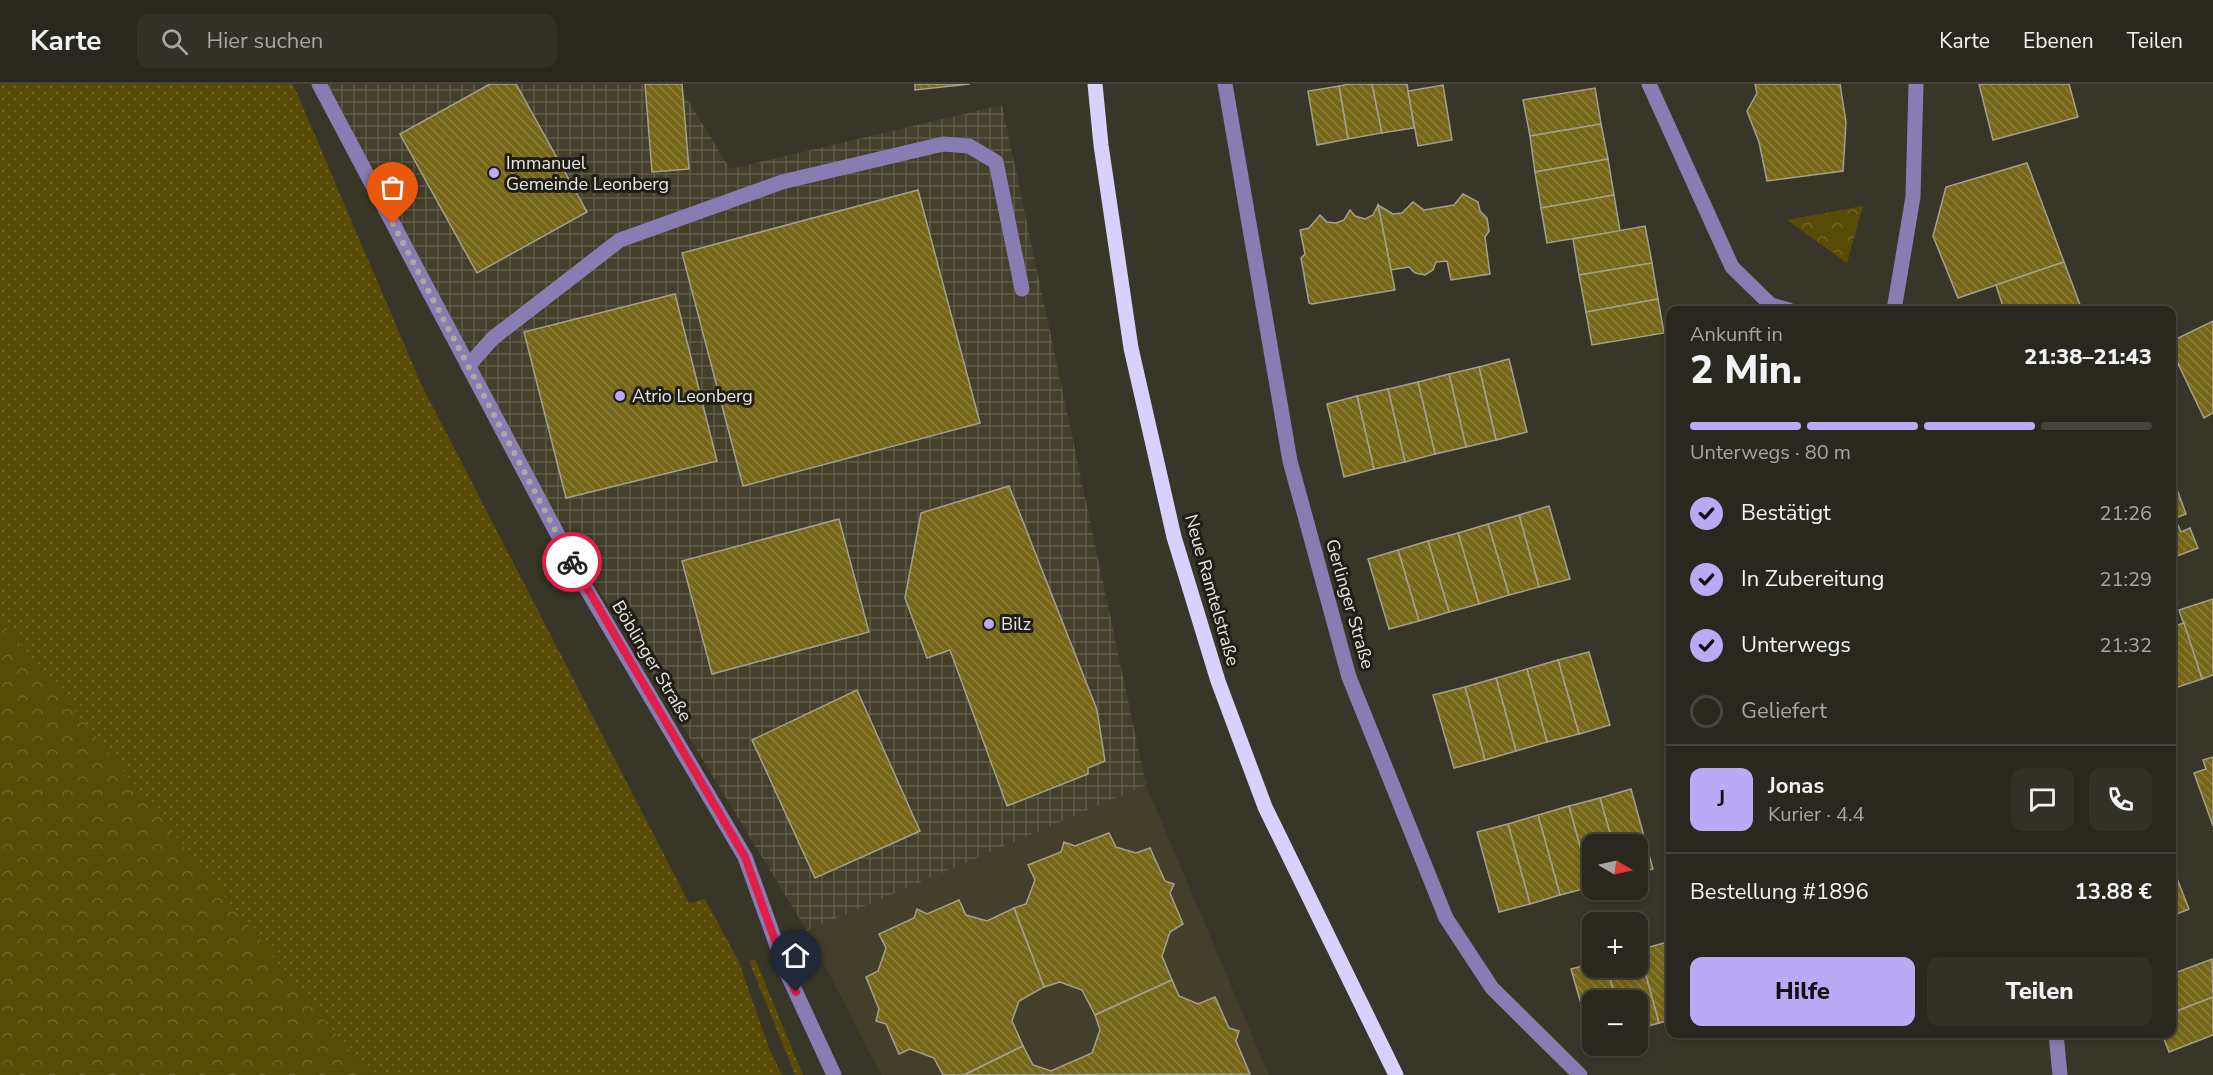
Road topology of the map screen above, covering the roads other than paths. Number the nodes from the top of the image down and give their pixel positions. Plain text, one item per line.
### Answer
1 (319, 84) edge
2 (1095, 84) edge
3 (1225, 84) edge
4 (1650, 84) edge
5 (1916, 84) edge
6 (1022, 289) dead end
7 (1775, 306) edge
8 (1895, 306) edge
9 (468, 366) junction
10 (2055, 1038) edge
11 (834, 1075) edge
12 (1396, 1075) edge
13 (1580, 1075) edge
14 (2060, 1075) edge

1 - 9 street, Böblinger Straße
2 - 12 main road, Neue Ramtelstraße
3 - 13 street, Gerlinger Straße
4 - 7 street
5 - 8 street
6 - 9 street
9 - 11 street, Böblinger Straße
10 - 14 street

